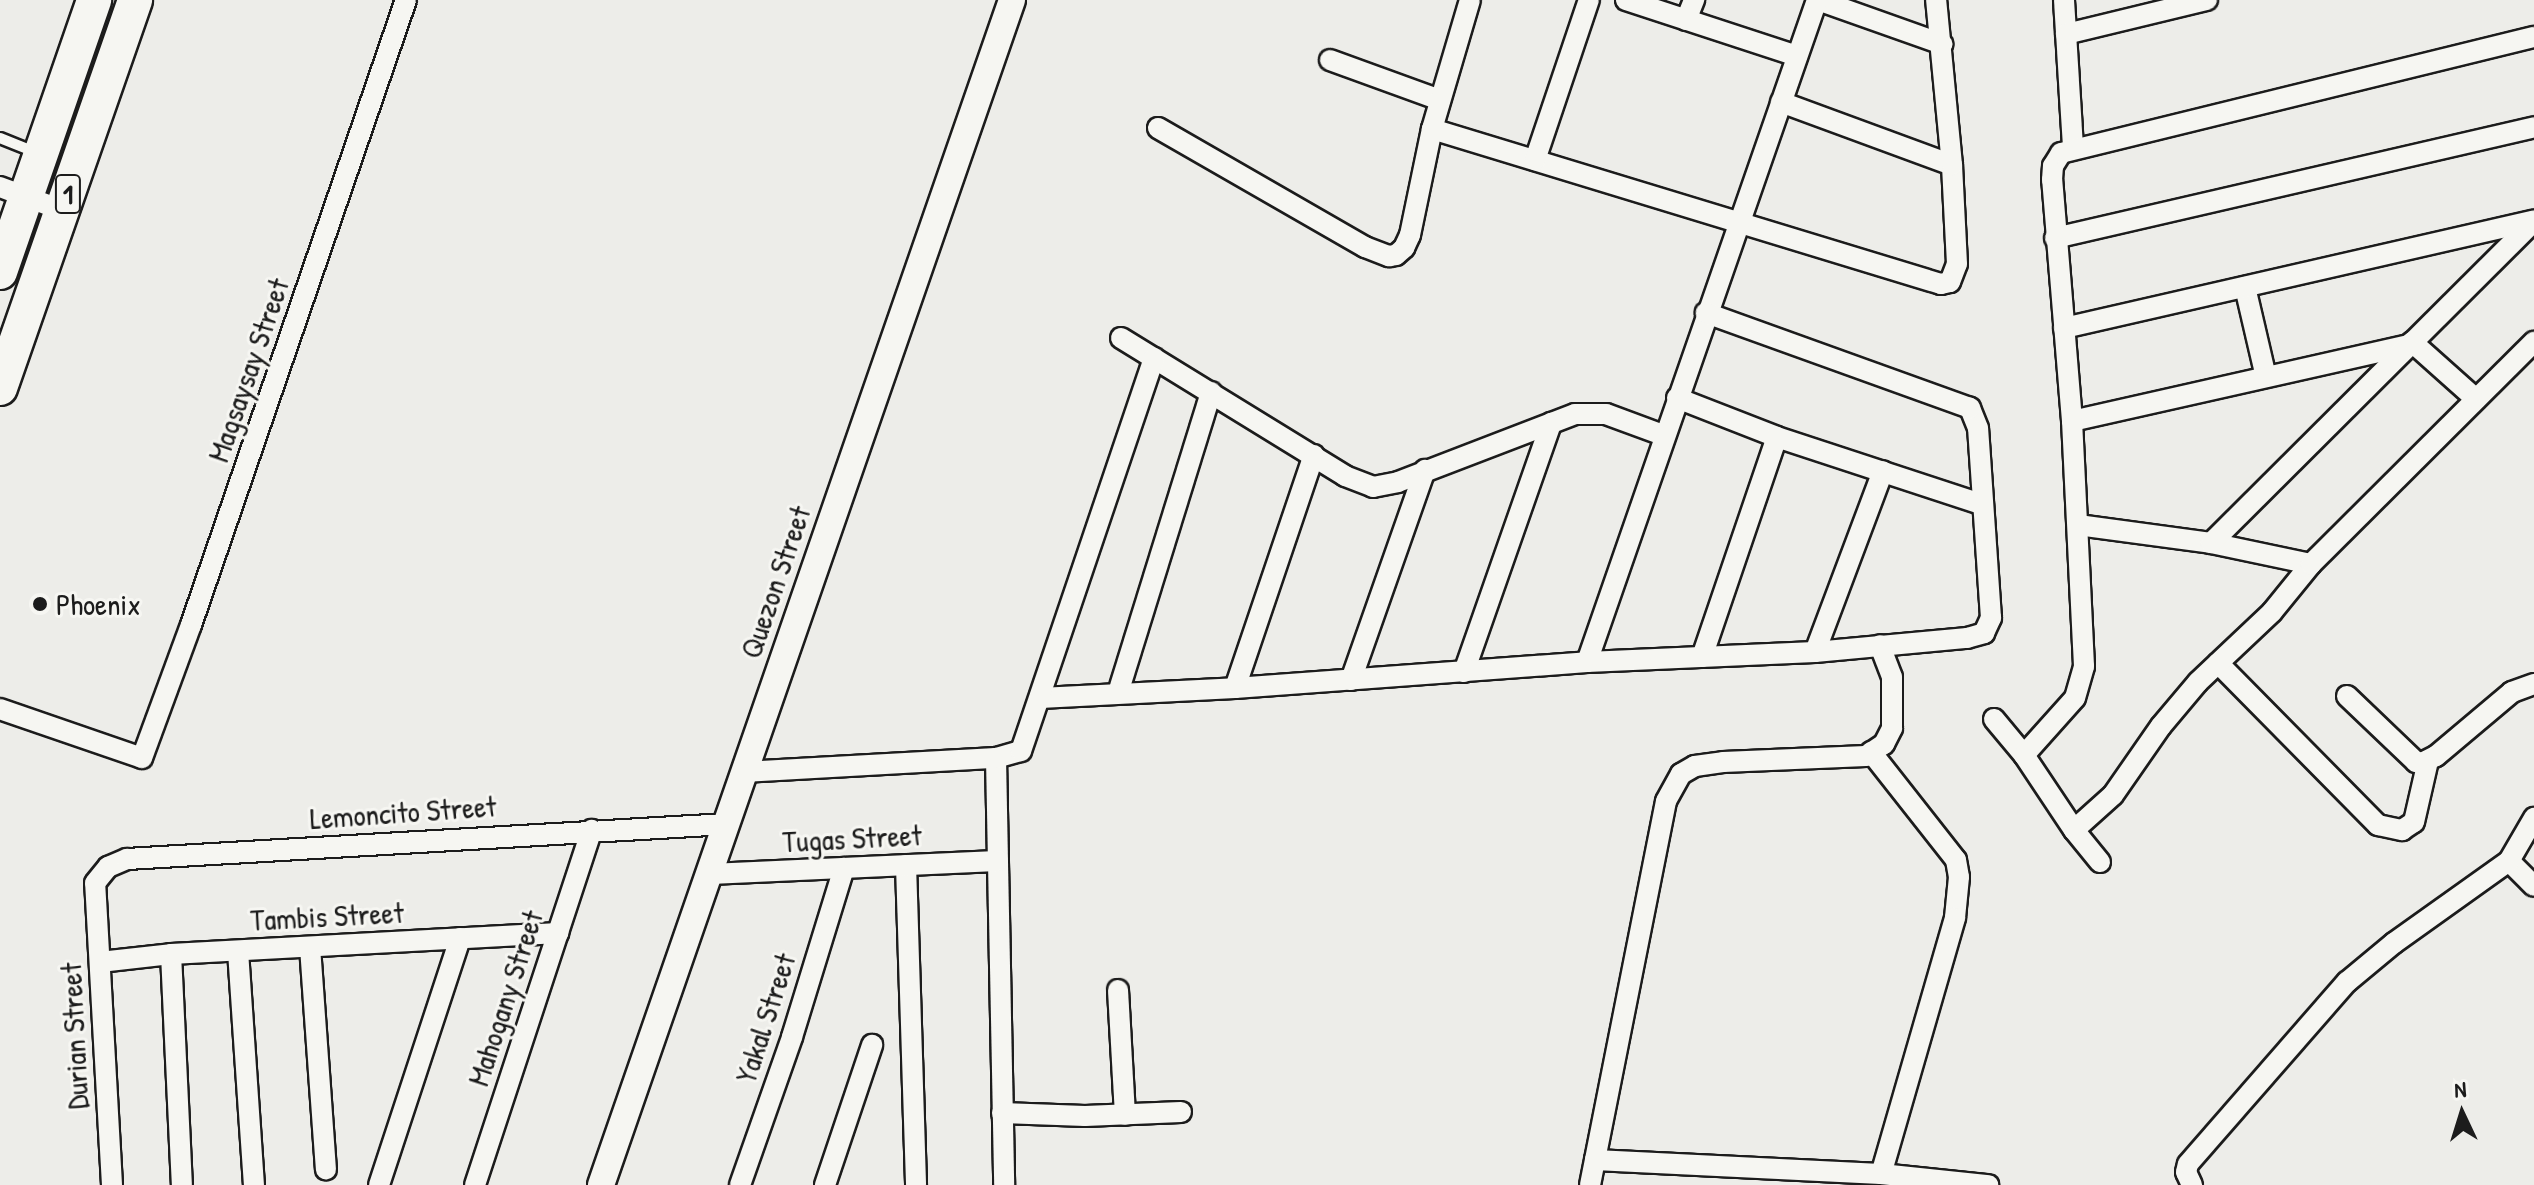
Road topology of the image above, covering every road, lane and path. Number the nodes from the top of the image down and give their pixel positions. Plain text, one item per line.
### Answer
1 (94, 0) edge
2 (135, 0) edge
3 (406, 0) edge
4 (1012, 0) edge
5 (1470, 0) edge
6 (1589, 0) edge
7 (1626, 0) edge
8 (1694, 0) edge
9 (1818, 0) edge
10 (1936, 0) edge
11 (2064, 0) edge
12 (2207, 0) edge
13 (1686, 20) junction
14 (2066, 34) junction
15 (2534, 37) edge
16 (1942, 44) junction
17 (1797, 56) junction
18 (1330, 60) dead end
19 (1440, 100) junction
20 (1781, 102) junction
21 (2534, 127) edge
22 (1158, 128) dead end
23 (1432, 129) junction
24 (0, 138) edge
25 (2073, 148) junction
26 (40, 154) junction
27 (1535, 160) junction
28 (1952, 165) junction
29 (13, 191) edge
30 (62, 210) junction
31 (1740, 220) junction
32 (2534, 221) edge
33 (2055, 238) junction
34 (0, 272) edge
35 (2245, 287) junction
36 (1706, 313) junction
37 (2064, 328) junction
38 (1121, 338) dead end
39 (2534, 342) edge
40 (2410, 343) junction
41 (1154, 358) junction
42 (2266, 377) junction
43 (0, 388) edge
44 (1211, 392) junction
45 (1677, 398) junction
46 (2476, 399) junction
47 (2072, 421) junction
48 (1551, 423) junction
49 (1663, 435) junction
50 (1777, 437) junction
51 (1314, 455) junction
52 (1425, 470) junction
53 (1883, 471) junction
54 (1981, 504) junction
55 (2078, 525) junction
56 (2211, 543) junction
57 (2311, 564) junction
58 (1880, 645) junction
59 (1815, 652) junction
60 (1702, 657) junction
61 (1587, 662) junction
62 (2218, 663) junction
63 (1464, 672) junction
64 (1351, 680) junction
65 (2534, 684) edge
66 (1235, 688) junction
67 (1118, 693) junction
68 (2347, 696) dead end
69 (1040, 698) junction
70 (0, 709) edge
71 (1994, 719) dead end
72 (1871, 752) junction
73 (2024, 755) junction
74 (996, 758) junction
75 (2428, 761) junction
76 (743, 772) junction
77 (2534, 818) edge
78 (726, 824) junction
79 (592, 830) junction
80 (2074, 830) junction
81 (998, 861) junction
82 (2509, 861) junction
83 (2100, 862) dead end
84 (906, 865) junction
85 (844, 868) junction
86 (709, 874) junction
87 (95, 883) joint
88 (2534, 886) edge
89 (558, 933) junction
90 (460, 938) junction
91 (310, 947) junction
92 (238, 951) junction
93 (171, 954) junction
94 (100, 962) junction
95 (1118, 990) dead end
96 (872, 1045) dead end
97 (1181, 1112) dead end
98 (1002, 1113) junction
99 (1125, 1115) junction
100 (1595, 1160) junction
101 (326, 1169) dead end
102 (1881, 1174) junction
103 (112, 1185) edge
104 (182, 1185) edge
105 (254, 1185) edge
106 (379, 1185) edge
107 (475, 1185) edge
108 (601, 1185) edge
109 (740, 1185) edge
110 (825, 1185) edge
111 (916, 1185) edge
112 (1004, 1185) edge
113 (1590, 1185) edge
114 (1988, 1185) edge
115 (2192, 1185) edge

1 - 26 highway, 1
2 - 30 highway, 1
3 - 70 street, Magsaysay Street
4 - 76 street, Quezon Street
5 - 19 street
6 - 27 street
7 - 13 street
8 - 13 street
9 - 16 street
9 - 17 street
10 - 16 street
11 - 14 street
12 - 14 street
13 - 17 street
14 - 25 street
15 - 25 street
16 - 28 street
17 - 20 street
18 - 19 street
19 - 23 street
20 - 28 street
20 - 31 street
21 - 33 street
22 - 23 street
23 - 27 street
24 - 26 lane
25 - 33 street
26 - 29 highway, 1
27 - 31 street
28 - 31 street
29 - 30 street
29 - 34 highway, 1
30 - 43 highway, 1
31 - 36 street
32 - 35 street
32 - 40 street
33 - 37 street
35 - 37 street
35 - 42 street
36 - 45 street
36 - 54 street
37 - 47 street
38 - 41 street
39 - 46 street
40 - 42 street
40 - 46 street
40 - 56 street
41 - 44 street
41 - 69 street
42 - 47 street
44 - 51 street
44 - 67 street
45 - 49 street
45 - 50 street
46 - 57 street
47 - 55 street
48 - 49 street
48 - 52 street
48 - 63 street
49 - 61 street
50 - 53 street
50 - 60 street
51 - 52 street
51 - 66 street
52 - 64 street
53 - 54 street
53 - 59 street
54 - 58 street
55 - 56 street
55 - 73 street
56 - 57 street
57 - 62 street
58 - 59 street
58 - 72 street
59 - 60 street
60 - 61 street
61 - 63 street
62 - 75 street
62 - 80 street
63 - 64 street
64 - 66 street
65 - 75 street
66 - 67 street
67 - 69 street
68 - 75 street
69 - 74 street
71 - 73 street
72 - 100 street
72 - 102 street
73 - 80 street
74 - 76 street
74 - 81 street
76 - 78 street, Quezon Street
77 - 82 street
78 - 79 street, Lemoncito Street
78 - 86 street, Quezon Street
79 - 87 street, Lemoncito Street
79 - 89 street, Mahogany Street
80 - 83 street
81 - 84 street, Tugas Street
81 - 98 street
82 - 88 street
82 - 115 street
84 - 85 street, Tugas Street
84 - 111 street
85 - 86 street, Tugas Street
85 - 109 street, Yakal Street
86 - 108 street, Quezon Street
87 - 94 street, Durian Street
89 - 90 street, Tambis Street
89 - 107 street, Mahogany Street
90 - 91 street, Tambis Street
90 - 106 street
91 - 92 street, Tambis Street
91 - 101 street
92 - 93 street, Tambis Street
92 - 105 street
93 - 94 street, Tambis Street
93 - 104 street
94 - 103 street, Durian Street
95 - 99 street
96 - 110 street
97 - 99 street
98 - 99 street
98 - 112 street
100 - 102 street
100 - 113 street
102 - 114 street

